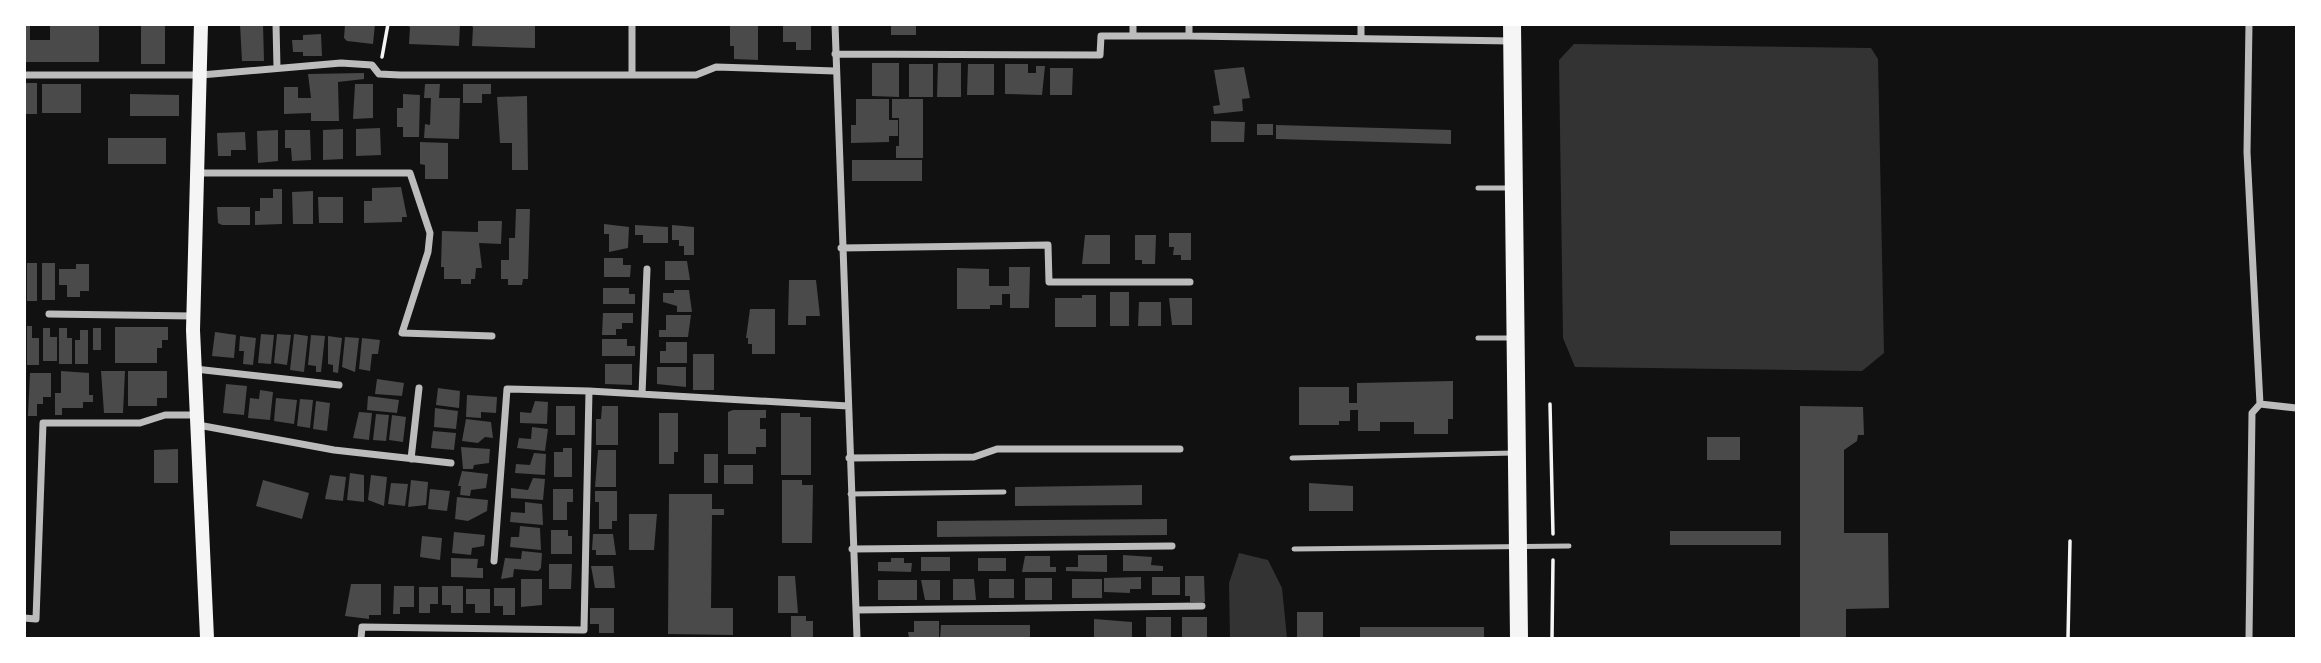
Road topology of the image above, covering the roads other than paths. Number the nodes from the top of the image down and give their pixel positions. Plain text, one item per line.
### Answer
1 (201, 24) edge
2 (276, 24) edge
3 (632, 24) edge
4 (835, 24) edge
5 (1133, 24) edge
6 (1189, 24) edge
7 (1361, 24) edge
8 (2249, 24) edge
9 (1512, 33) edge
10 (1133, 36) junction
11 (1189, 36) junction
12 (1361, 37) junction
13 (835, 54) junction
14 (277, 68) junction
15 (835, 71) junction
16 (24, 75) edge
17 (201, 75) junction
18 (632, 75) junction
19 (199, 173) junction
20 (1478, 188) dead end
21 (1514, 188) junction
22 (841, 248) junction
23 (647, 269) dead end
24 (1190, 282) dead end
25 (48, 314) dead end
26 (194, 316) junction
27 (492, 336) dead end
28 (1478, 338) dead end
29 (1516, 338) junction
30 (195, 369) junction
31 (339, 385) dead end
32 (419, 387) dead end
33 (589, 391) junction
34 (642, 394) junction
35 (2260, 404) junction
36 (848, 407) junction
37 (2297, 408) edge
38 (197, 420) junction
39 (1180, 449) dead end
40 (1517, 453) junction
41 (849, 458) junction
42 (1292, 458) dead end
43 (411, 459) junction
44 (451, 463) dead end
45 (1004, 492) dead end
46 (850, 494) junction
47 (1518, 545) junction
48 (1172, 546) dead end
49 (1569, 546) dead end
50 (852, 549) junction
51 (1294, 549) dead end
52 (494, 561) dead end
53 (1202, 606) dead end
54 (856, 610) junction
55 (24, 618) edge
56 (207, 639) edge
57 (361, 639) edge
58 (857, 639) edge
59 (1519, 639) edge
60 (2249, 639) edge

1 - 17 main road
2 - 14 street
3 - 18 street
4 - 13 street
5 - 10 street
6 - 11 street
7 - 12 street
8 - 35 street
9 - 12 street
9 - 21 main road
10 - 11 street
10 - 13 street
11 - 12 street
13 - 15 street
14 - 17 street
14 - 18 street
15 - 18 street
15 - 22 street
16 - 17 street
17 - 19 main road
19 - 26 main road
19 - 27 street
20 - 21 lane
21 - 29 main road
22 - 24 street
22 - 36 street
23 - 34 street
25 - 26 street
26 - 30 main road
28 - 29 lane
29 - 40 main road
30 - 31 street
30 - 38 main road
32 - 43 street
33 - 34 street
33 - 52 street
33 - 57 street
34 - 36 street
35 - 37 street
35 - 60 street
36 - 41 street
38 - 43 street
38 - 55 street
38 - 56 main road
39 - 41 street
40 - 42 lane
40 - 47 main road
41 - 46 street
43 - 44 street
45 - 46 lane
46 - 50 street
47 - 49 lane
47 - 51 lane
47 - 59 main road
48 - 50 street
50 - 54 street
53 - 54 street
54 - 58 street

